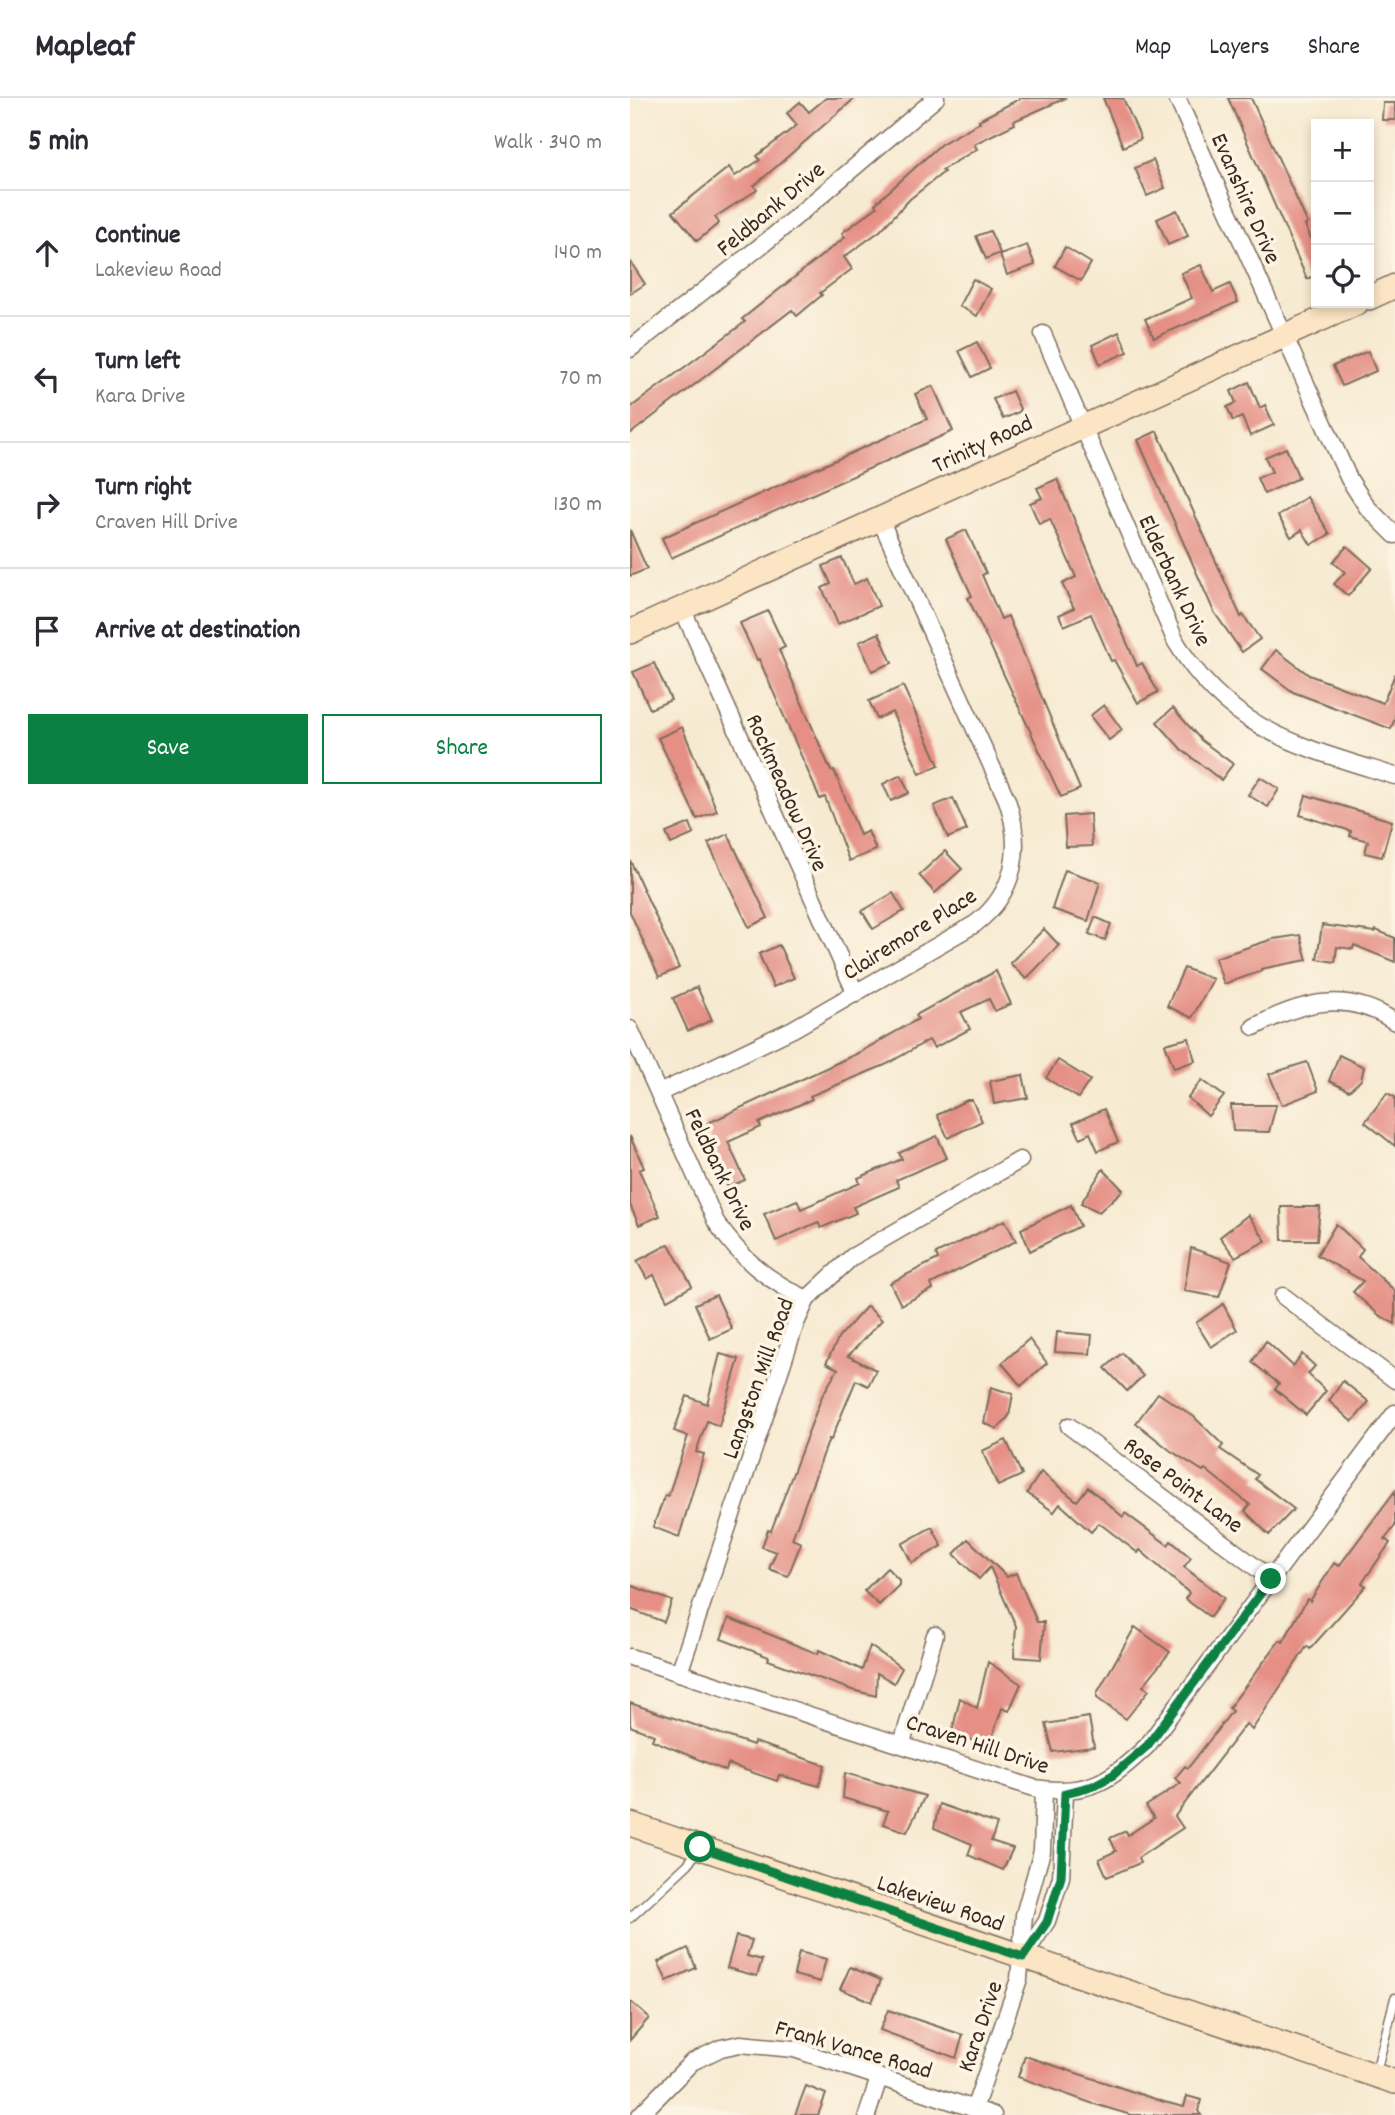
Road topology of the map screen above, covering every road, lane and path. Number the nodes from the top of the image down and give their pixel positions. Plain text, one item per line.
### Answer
1 (936, 98) edge
2 (1177, 98) edge
3 (1395, 286) edge
4 (1374, 296) edge
5 (1345, 308) edge
6 (1043, 334) dead end
7 (1283, 335) junction
8 (630, 349) edge
9 (1083, 425) junction
10 (880, 519) junction
11 (1395, 535) edge
12 (682, 608) junction
13 (630, 632) edge
14 (1395, 776) edge
15 (856, 994) junction
16 (1395, 1023) edge
17 (1254, 1027) dead end
18 (630, 1029) edge
19 (659, 1093) junction
20 (1020, 1160) dead end
21 (1283, 1296) dead end
22 (807, 1299) junction
23 (1395, 1380) edge
24 (1395, 1413) edge
25 (1069, 1426) dead end
26 (1271, 1579) junction
27 (934, 1635) dead end
28 (630, 1657) edge
29 (679, 1673) junction
30 (902, 1743) junction
31 (1044, 1790) junction
32 (1065, 1793) junction
33 (630, 1824) edge
34 (700, 1847) junction
35 (630, 1918) edge
36 (1023, 1957) junction
37 (1395, 1998) edge
38 (879, 2078) junction
39 (1385, 2078) edge
40 (974, 2109) junction
41 (640, 2115) edge
42 (867, 2115) edge
43 (993, 2115) edge

1 - 8 street, Feldbank Drive
2 - 7 street, Evanshire Drive
3 - 4 street
5 - 7 street, Trinity Road
6 - 9 street, Elderbank Drive
7 - 9 street, Trinity Road
7 - 11 street, Evanshire Drive
9 - 10 street, Trinity Road
9 - 14 street, Elderbank Drive
10 - 12 street, Trinity Road
10 - 15 street, Clairemore Place
12 - 13 street, Trinity Road
12 - 15 street, Rockmeadow Drive
15 - 19 street, Clairemore Place
16 - 17 street
18 - 19 street, Feldbank Drive
19 - 22 street, Feldbank Drive
20 - 22 street, Langston Mill Road
21 - 23 street
22 - 29 street, Langston Mill Road
24 - 26 street, Craven Hill Drive
25 - 26 street, Rose Point Lane
26 - 32 street, Craven Hill Drive
27 - 30 street
28 - 29 street, Craven Hill Drive
29 - 30 street, Craven Hill Drive
30 - 31 street, Craven Hill Drive
31 - 32 street, Craven Hill Drive
31 - 36 street, Kara Drive
32 - 36 street, Kara Drive
33 - 34 street, Lakeview Road
34 - 35 lane
34 - 36 street, Lakeview Road
36 - 39 street, Lakeview Road
36 - 40 street, Kara Drive
37 - 39 lane
38 - 40 street, Frank Vance Road
38 - 41 street, Frank Vance Road
38 - 42 street
40 - 43 street, Frank Vance Road

